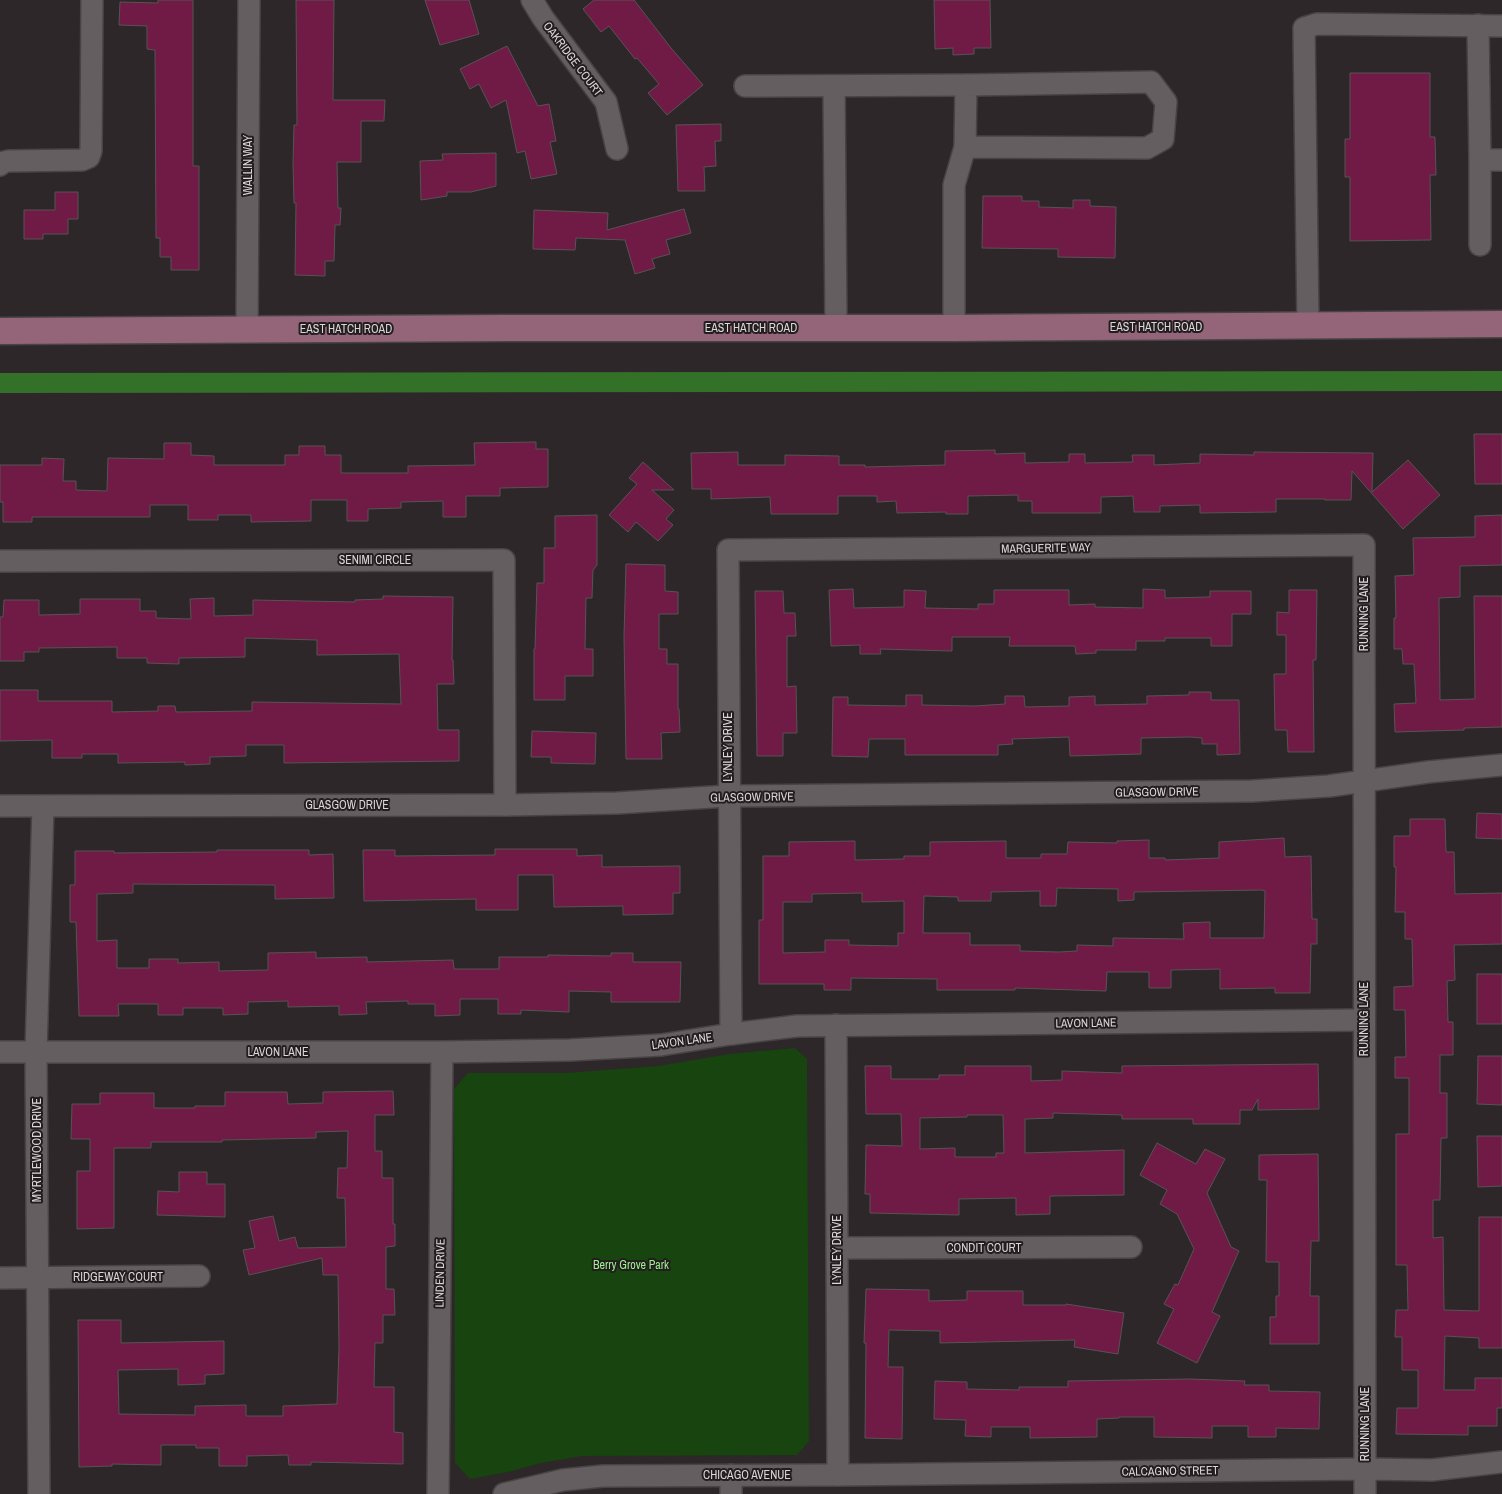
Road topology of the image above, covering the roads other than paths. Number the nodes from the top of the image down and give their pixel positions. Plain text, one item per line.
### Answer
1 (92, 0) edge
2 (249, 0) edge
3 (532, 0) edge
4 (1478, 25) junction
5 (1502, 26) edge
6 (966, 85) junction
7 (745, 86) dead end
8 (834, 86) junction
9 (965, 147) junction
10 (617, 149) dead end
11 (1480, 160) junction
12 (1502, 160) edge
13 (0, 165) edge
14 (1480, 245) dead end
15 (1502, 324) edge
16 (1308, 325) junction
17 (836, 328) junction
18 (954, 328) junction
19 (0, 330) edge
20 (248, 330) junction
21 (1364, 545) joint
22 (728, 550) joint
23 (0, 562) edge
24 (1502, 765) edge
25 (1363, 782) junction
26 (728, 796) junction
27 (505, 805) junction
28 (0, 806) edge
29 (43, 806) junction
30 (1364, 1020) junction
31 (836, 1025) junction
32 (730, 1034) junction
33 (0, 1052) edge
34 (36, 1052) junction
35 (442, 1052) junction
36 (1132, 1247) dead end
37 (837, 1248) junction
38 (199, 1276) dead end
39 (0, 1278) edge
40 (37, 1278) junction
41 (1502, 1462) edge
42 (1365, 1469) junction
43 (838, 1475) junction
44 (731, 1484) edge
45 (39, 1494) edge
46 (438, 1494) edge
47 (504, 1494) edge
48 (1365, 1494) edge

1 - 13 street
2 - 20 street, WALLIN WAY
3 - 10 street, OAKRIDGE COURT
4 - 5 street
4 - 11 street
4 - 16 street
6 - 8 street
6 - 9 street
6 - 9 street
7 - 8 street
8 - 17 street
9 - 18 street
11 - 12 street
11 - 14 street
15 - 16 main road, EAST HATCH ROAD
16 - 18 main road, EAST HATCH ROAD
17 - 18 main road, EAST HATCH ROAD
17 - 20 main road, EAST HATCH ROAD
19 - 20 main road, EAST HATCH ROAD
21 - 22 street, MARGUERITE WAY
21 - 25 street, RUNNING LANE
22 - 26 street, LYNLEY DRIVE
23 - 27 street, SENIMI CIRCLE
24 - 25 street, GLASGOW DRIVE
25 - 26 street, GLASGOW DRIVE
25 - 30 street, RUNNING LANE
26 - 27 street, GLASGOW DRIVE
26 - 32 street, LYNLEY DRIVE
27 - 29 street, GLASGOW DRIVE
28 - 29 street, GLASGOW DRIVE
29 - 34 street, MYRTLEWOOD DRIVE
30 - 31 street, LAVON LANE
30 - 42 street, RUNNING LANE
31 - 32 street, LAVON LANE
31 - 37 street, LYNLEY DRIVE
32 - 35 street, LAVON LANE
33 - 34 street, LAVON LANE
34 - 35 street, LAVON LANE
34 - 40 street, MYRTLEWOOD DRIVE
35 - 46 street, LINDEN DRIVE
36 - 37 street, CONDIT COURT
37 - 43 street, LYNLEY DRIVE
38 - 40 street, RIDGEWAY COURT
39 - 40 street, RIDGEWAY COURT
40 - 45 street, MYRTLEWOOD DRIVE
41 - 42 street, CALCAGNO STREET
42 - 43 street, CALCAGNO STREET
42 - 48 street, RUNNING LANE
43 - 44 street, CHICAGO AVENUE
44 - 47 street, CHICAGO AVENUE

